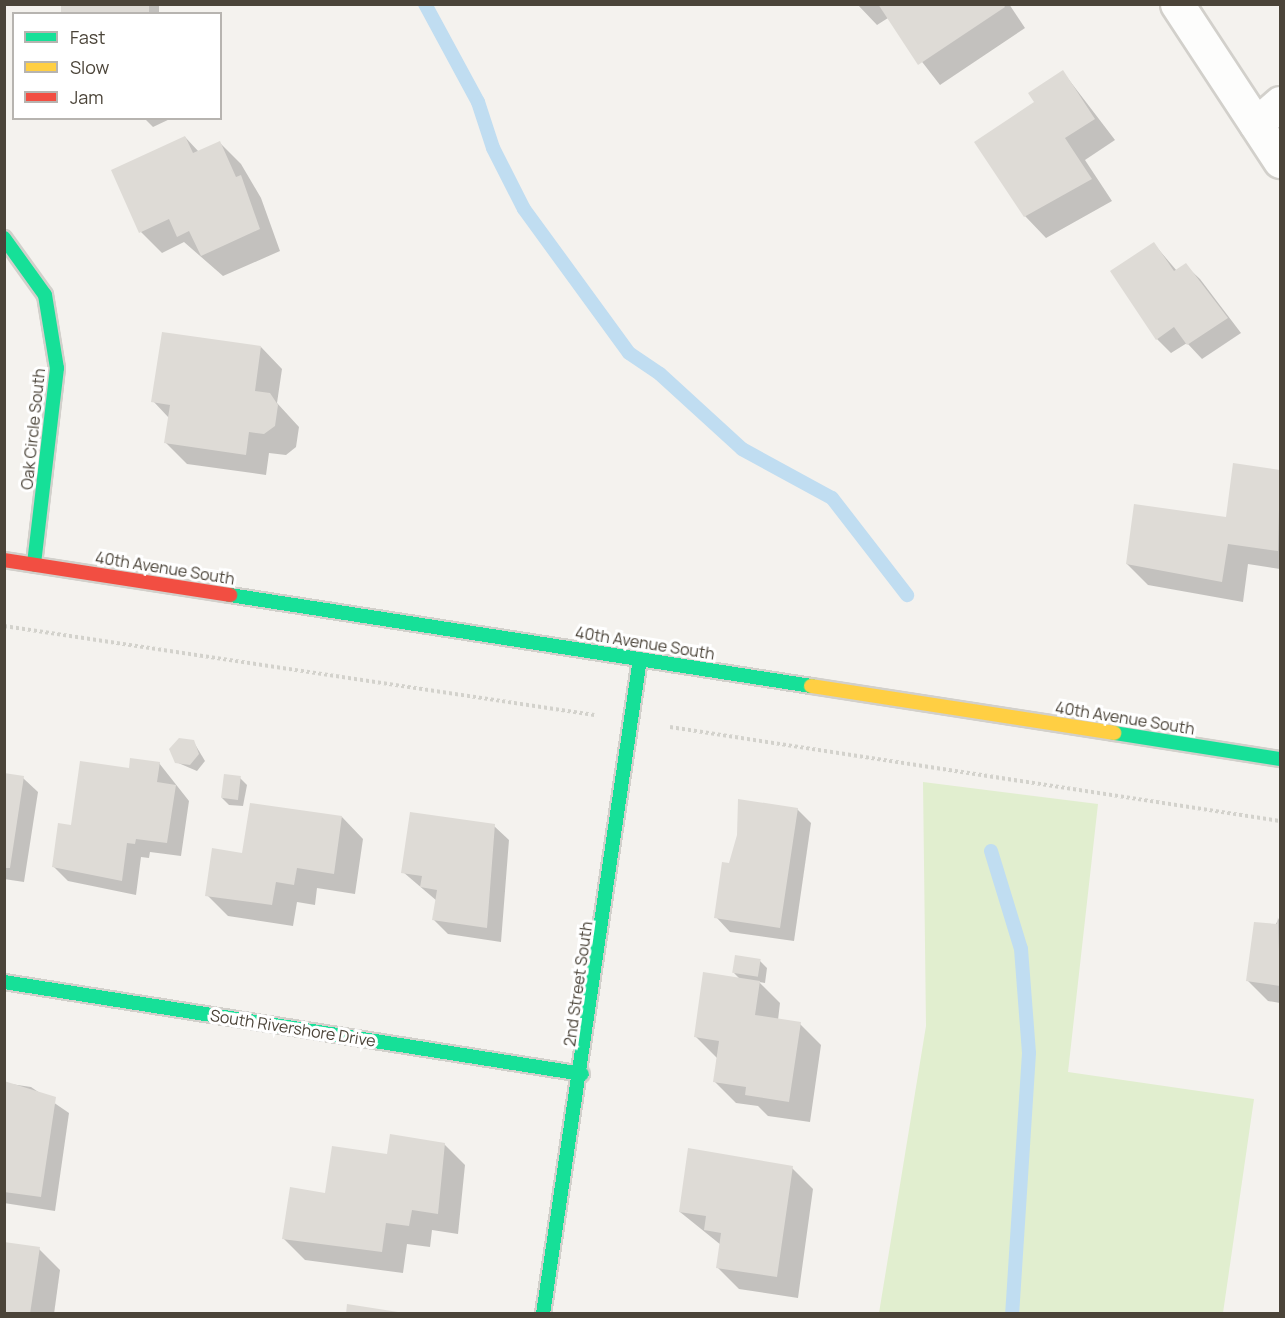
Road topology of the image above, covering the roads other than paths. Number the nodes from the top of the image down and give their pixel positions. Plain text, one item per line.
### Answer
1 (1177, 4) edge
2 (1281, 103) edge
3 (1256, 124) junction
4 (1281, 161) edge
5 (4, 238) edge
6 (4, 560) edge
7 (34, 565) junction
8 (640, 659) junction
9 (1281, 759) edge
10 (4, 982) edge
11 (582, 1074) junction
12 (543, 1314) edge

1 - 3 street
2 - 3 street
3 - 4 street
5 - 7 street, Oak Circle South
6 - 7 street, 40th Avenue South
7 - 8 street, 40th Avenue South
8 - 9 street, 40th Avenue South
8 - 11 street, 2nd Street South
10 - 11 street, South Rivershore Drive
11 - 12 street, 2nd Street South

